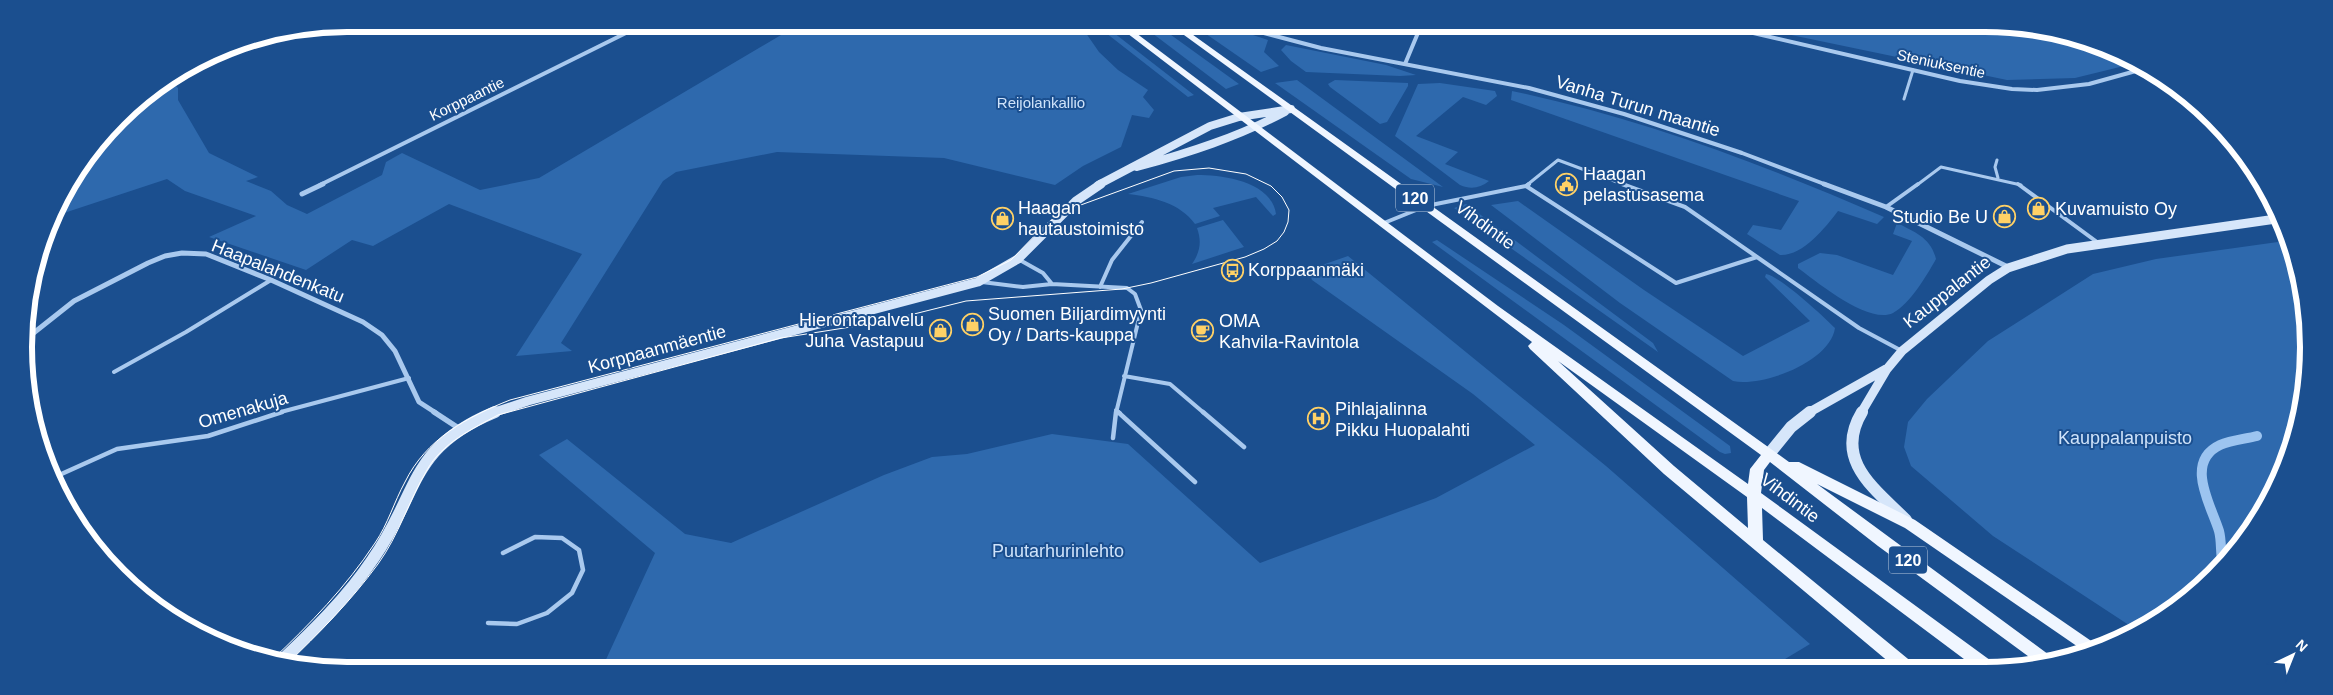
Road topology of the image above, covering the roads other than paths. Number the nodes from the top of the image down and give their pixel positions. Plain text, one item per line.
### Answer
1 (628, 32) edge
2 (1131, 32) edge
3 (1184, 32) edge
4 (1260, 32) edge
5 (1418, 32) edge
6 (1749, 32) edge
7 (1405, 64) junction
8 (1913, 70) junction
9 (2136, 71) edge
10 (1904, 99) dead end
11 (1291, 108) junction
12 (1239, 116) junction
13 (1255, 129) junction
14 (1997, 160) dead end
15 (1122, 172) junction
16 (1998, 178) junction
17 (1526, 186) junction
18 (302, 194) dead end
19 (1426, 206) junction
20 (1886, 207) junction
21 (2273, 219) edge
22 (1142, 222) dead end
23 (1382, 224) junction
24 (2099, 243) junction
25 (1757, 257) junction
26 (1018, 259) junction
27 (2008, 268) junction
28 (271, 280) junction
29 (978, 282) junction
30 (1052, 284) junction
31 (1100, 287) junction
32 (1494, 309) junction
33 (33, 334) edge
34 (1902, 351) junction
35 (1887, 369) junction
36 (114, 372) dead end
37 (1124, 376) junction
38 (410, 378) junction
39 (1116, 410) junction
40 (460, 429) junction
41 (1114, 438) dead end
42 (1244, 447) dead end
43 (1769, 454) junction
44 (59, 475) edge
45 (1195, 482) dead end
46 (1754, 495) junction
47 (1910, 524) junction
48 (1756, 544) junction
49 (503, 552) dead end
50 (488, 623) dead end
51 (2088, 646) edge
52 (286, 656) edge
53 (2042, 657) edge
54 (1900, 662) edge
55 (1980, 662) edge

1 - 18 street, Korppaantie
2 - 12 main road, Vihdintie / 120
3 - 11 main road, Vihdintie / 120
4 - 7 street, Vanha Turun maantie
5 - 7 street
6 - 8 street, Steniuksentie
7 - 20 street, Vanha Turun maantie
8 - 9 street, Steniuksentie
8 - 10 lane
11 - 12 street, Korppaanmäentie
11 - 13 street, Korppaanmäentie
11 - 19 main road, Vihdintie / 120
12 - 13 main road, Vihdintie / 120
12 - 15 street, Korppaanmäentie
13 - 15 street, Korppaanmäentie
13 - 23 main road, Vihdintie / 120
14 - 16 lane
15 - 26 street, Korppaanmäentie
16 - 20 lane
16 - 24 lane
17 - 19 lane
17 - 25 lane
17 - 25 lane
19 - 23 lane
19 - 43 main road, Vihdintie / 120
20 - 27 street, Vanha Turun maantie
21 - 24 street, Kauppalantie
22 - 31 lane
23 - 32 main road, Vihdintie / 120
24 - 27 street, Kauppalantie
25 - 34 lane
26 - 29 street, Korppaanmäentie
26 - 30 lane
27 - 34 street, Kauppalantie
28 - 33 street, Haapalahdenkatu
28 - 36 lane
28 - 38 street, Haapalahdenkatu
29 - 30 lane
29 - 40 street, Korppaanmäentie
30 - 31 lane
31 - 37 lane
32 - 46 main road, Vihdintie / 120
32 - 48 main road, Vihdintie
34 - 35 street, Kauppalantie
35 - 43 street, Kauppalantie
35 - 47 street, Kauppalantie
37 - 39 lane
37 - 42 lane
38 - 40 street, Haapalahdenkatu
38 - 44 lane, Omenakuja
39 - 41 lane
39 - 45 lane
40 - 52 street, Korppaanmäentie
43 - 46 main road, Kauppalantie
43 - 47 main road, Vihdintie
43 - 53 main road, Vihdintie / 120
46 - 48 main road, Kauppalantie
46 - 55 main road, Vihdintie / 120
47 - 51 main road, Vihdintie
48 - 54 main road, Vihdintie
49 - 50 lane

